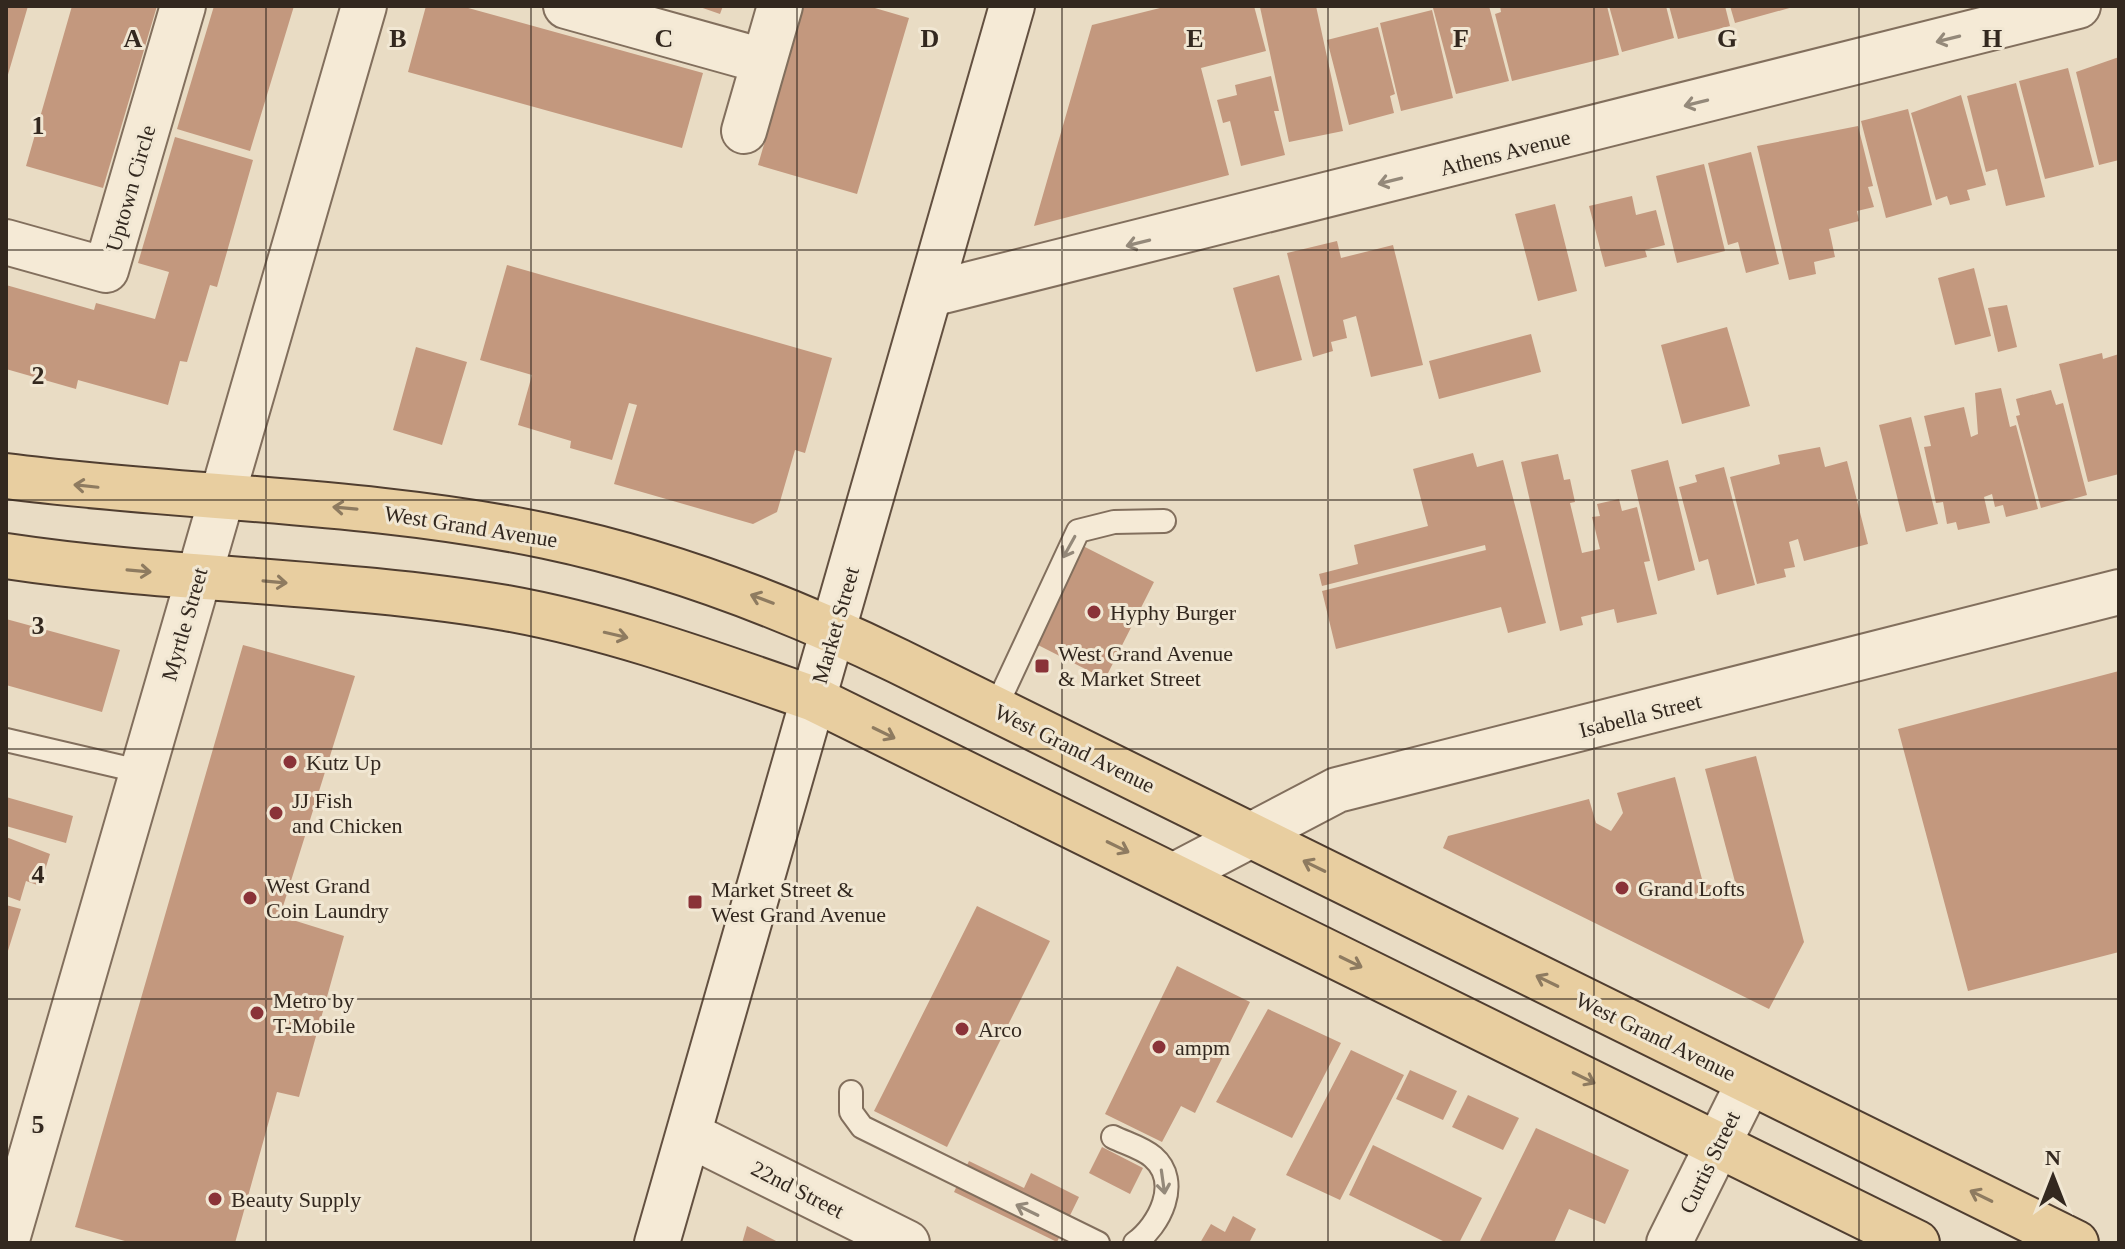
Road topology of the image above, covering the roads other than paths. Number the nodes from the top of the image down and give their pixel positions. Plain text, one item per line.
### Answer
1 (183, 6) edge
2 (364, 6) edge
3 (566, 6) edge
4 (780, 6) edge
5 (1012, 6) edge
6 (2078, 6) edge
7 (763, 61) junction
8 (744, 131) dead end
9 (6, 242) edge
10 (931, 294) junction
11 (6, 476) edge
12 (222, 498) junction
13 (1164, 521) dead end
14 (6, 556) edge
15 (197, 575) junction
16 (2119, 592) edge
17 (834, 629) junction
18 (814, 699) junction
19 (995, 709) junction
20 (6, 740) edge
21 (143, 772) junction
22 (1252, 835) junction
23 (1175, 875) junction
24 (1749, 1082) junction
25 (851, 1092) dead end
26 (690, 1135) junction
27 (1113, 1137) dead end
28 (1717, 1144) junction
29 (6, 1243) edge
30 (657, 1243) edge
31 (907, 1243) edge
32 (1098, 1243) edge
33 (1135, 1243) edge
34 (1669, 1243) edge
35 (1917, 1243) edge
36 (2076, 1243) edge

1 - 9 street, Uptown Circle
2 - 12 street, Myrtle Street
3 - 7 street
4 - 7 street
5 - 10 street, Market Street
6 -> 10 street, Athens Avenue
7 - 8 street
10 - 17 street, Market Street
12 -> 11 main road, West Grand Avenue
12 - 15 street, Myrtle Street
17 -> 12 main road, West Grand Avenue
13 -> 19 lane
14 -> 15 main road
15 -> 18 main road
15 - 21 street, Myrtle Street
16 - 22 street, Isabella Street
17 - 18 street, Market Street
17 - 19 main road, West Grand Avenue
18 -> 23 main road
18 - 26 street, Market Street
19 - 22 main road, West Grand Avenue
20 - 21 lane
21 - 29 street, Myrtle Street
22 - 23 street, Isabella Street
24 -> 22 main road, West Grand Avenue
23 -> 28 main road
24 - 28 street, Curtis Street
36 -> 24 main road, West Grand Avenue
32 -> 25 lane
26 - 30 street, Market Street
26 - 31 street, 22nd Street
27 -> 33 lane
28 - 34 street, Curtis Street
28 - 35 main road

